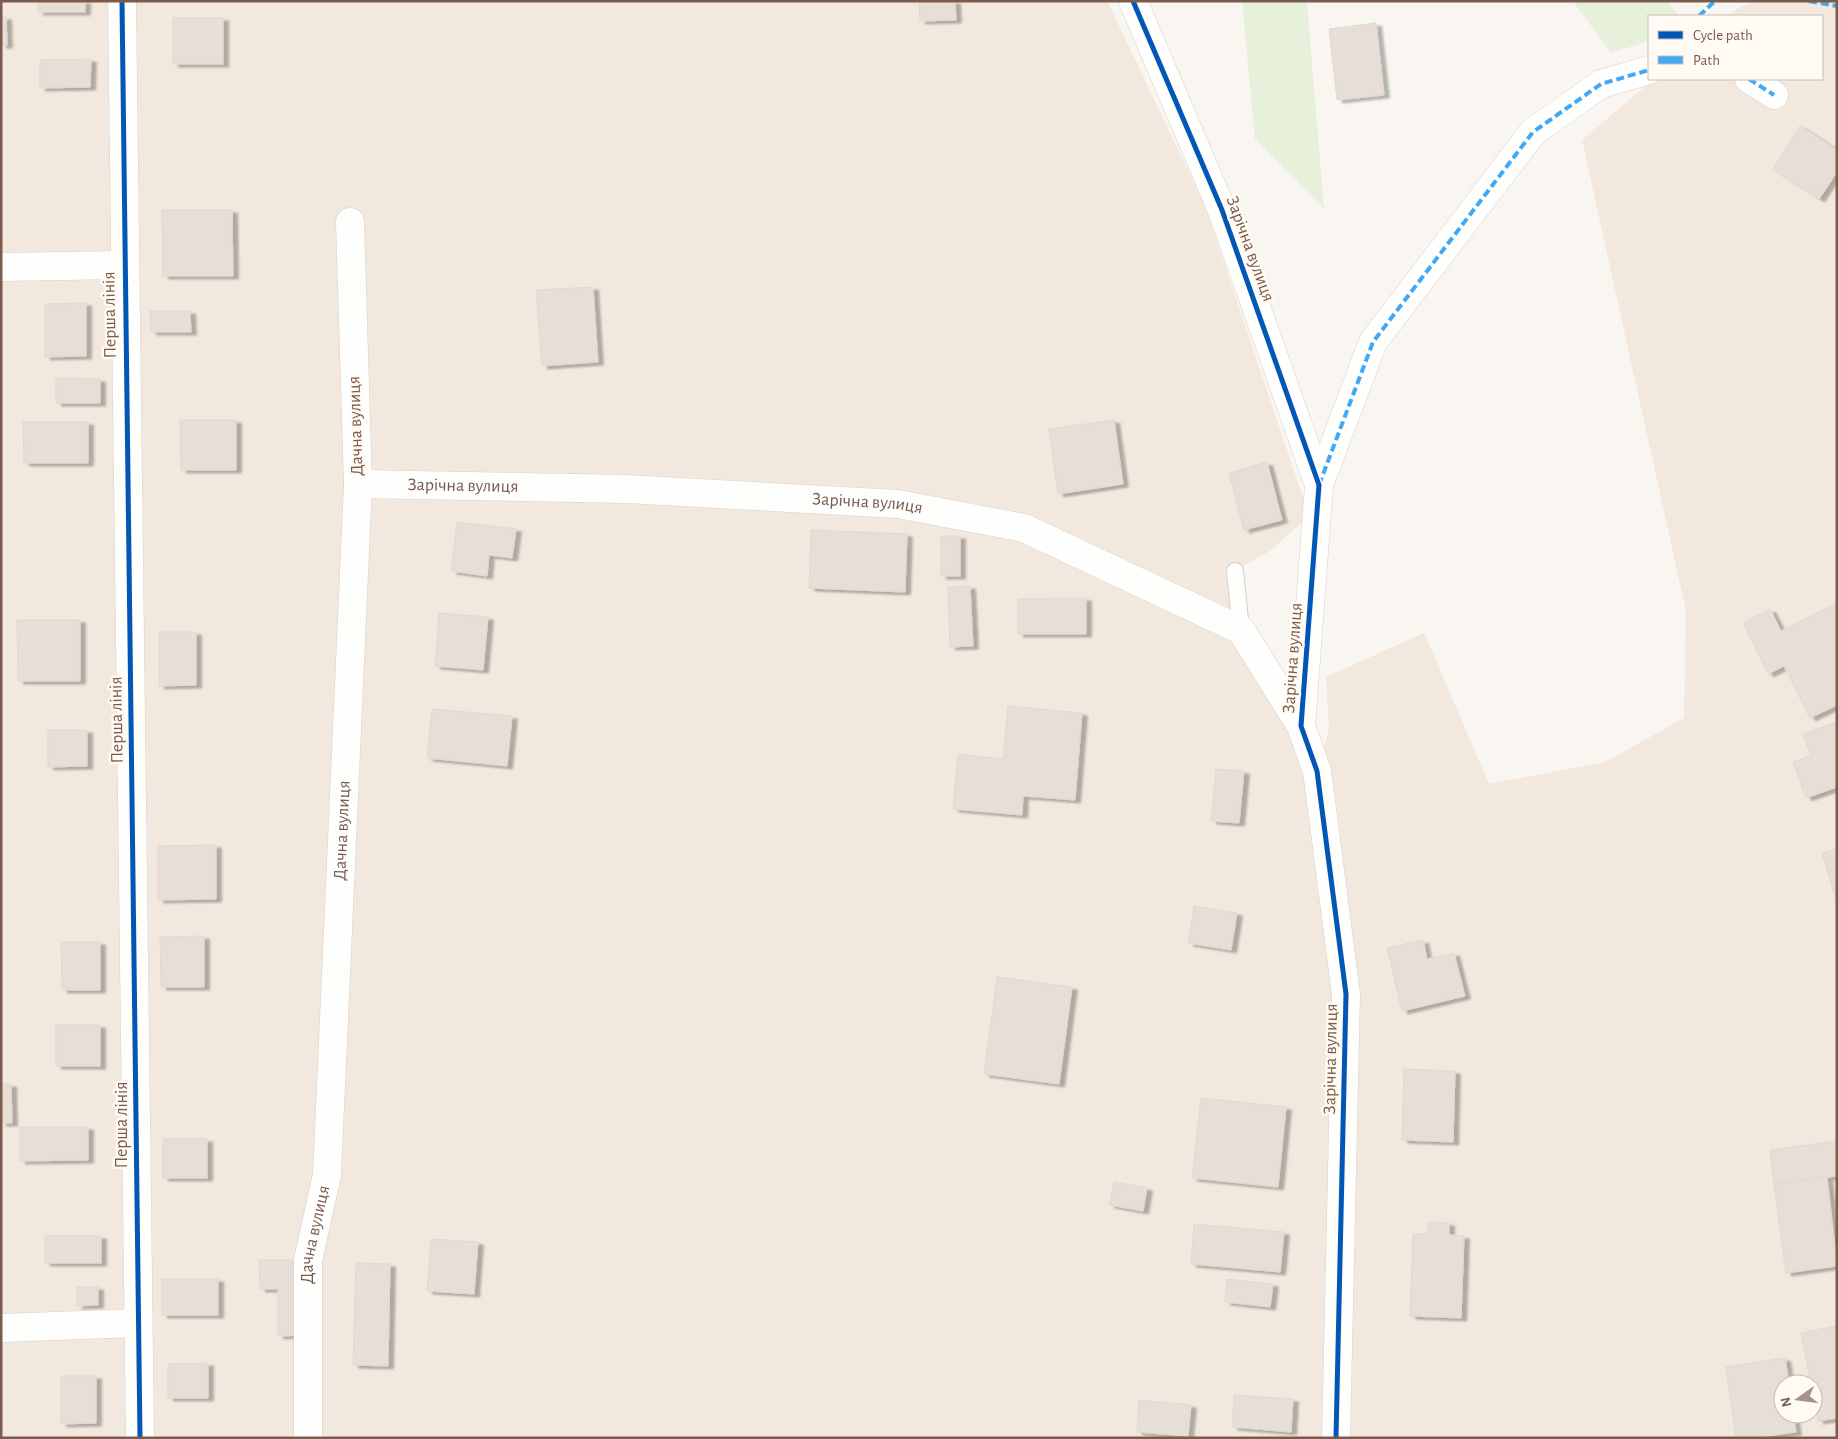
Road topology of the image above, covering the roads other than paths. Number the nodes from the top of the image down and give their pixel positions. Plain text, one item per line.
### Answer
1 (122, 1) edge
2 (1133, 1) edge
3 (1648, 70) edge
4 (1751, 80) edge
5 (1774, 95) dead end
6 (350, 222) dead end
7 (123, 265) junction
8 (1, 267) edge
9 (358, 484) junction
10 (1319, 485) junction
11 (1235, 571) dead end
12 (1241, 630) junction
13 (1301, 726) junction
14 (137, 1323) junction
15 (1, 1328) edge
16 (140, 1438) edge
17 (308, 1438) edge
18 (1336, 1438) edge

1 - 7 street, Перша лінія
2 - 10 street, Зарічна вулиця
3 - 10 street
4 - 5 street
6 - 9 street, Дачна вулиця
7 - 8 street
7 - 14 street, Перша лінія
9 - 12 street, Зарічна вулиця
9 - 17 street, Дачна вулиця
10 - 13 street, Зарічна вулиця
11 - 12 lane
12 - 13 street, Зарічна вулиця
13 - 18 street, Зарічна вулиця
14 - 15 street
14 - 16 street, Перша лінія

